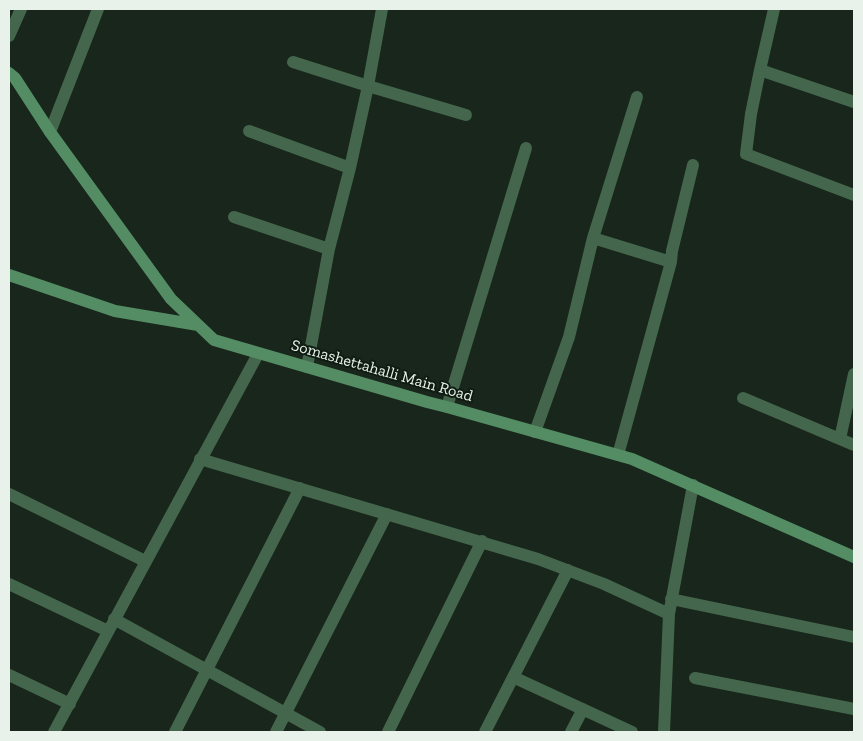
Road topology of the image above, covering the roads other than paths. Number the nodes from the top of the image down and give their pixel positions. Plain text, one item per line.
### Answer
1 (21, 9) edge
2 (98, 9) edge
3 (382, 9) edge
4 (774, 9) edge
5 (9, 36) edge
6 (292, 62) dead end
7 (760, 70) junction
8 (9, 73) edge
9 (368, 86) junction
10 (637, 97) dead end
11 (854, 102) edge
12 (466, 115) dead end
13 (249, 131) dead end
14 (50, 132) junction
15 (526, 148) dead end
16 (693, 165) dead end
17 (350, 168) junction
18 (854, 195) edge
19 (234, 217) dead end
20 (593, 238) junction
21 (329, 249) junction
22 (671, 262) junction
23 (9, 276) edge
24 (198, 325) junction
25 (258, 354) junction
26 (307, 367) junction
27 (854, 374) edge
28 (743, 398) dead end
29 (447, 407) junction
30 (535, 432) junction
31 (840, 439) junction
32 (854, 445) edge
33 (618, 455) junction
34 (200, 459) junction
35 (693, 485) junction
36 (300, 488) junction
37 (9, 494) edge
38 (387, 514) junction
39 (482, 541) junction
40 (854, 557) edge
41 (145, 561) junction
42 (568, 570) junction
43 (9, 584) edge
44 (671, 599) junction
45 (669, 614) junction
46 (114, 619) junction
47 (108, 631) junction
48 (854, 637) edge
49 (207, 670) junction
50 (9, 675) edge
51 (513, 677) junction
52 (695, 678) dead end
53 (70, 704) junction
54 (583, 709) junction
55 (854, 709) edge
56 (285, 713) junction
57 (54, 732) edge
58 (175, 732) edge
59 (276, 732) edge
60 (320, 732) edge
61 (388, 732) edge
62 (485, 732) edge
63 (571, 732) edge
64 (632, 732) edge
65 (664, 732) edge

1 - 5 street
2 - 14 street
3 - 9 street
4 - 7 street
6 - 9 street
7 - 11 street
7 - 18 street
8 - 14 street, Somashettahalli Main Road
9 - 12 street
9 - 17 street
10 - 20 street
13 - 17 street
14 - 24 street, Somashettahalli Main Road
15 - 29 street
16 - 22 street
17 - 21 street
19 - 21 street
20 - 22 street
20 - 30 street
21 - 26 street
22 - 33 street
23 - 24 street
24 - 25 street, Somashettahalli Main Road
25 - 26 street, Somashettahalli Main Road
25 - 34 street
26 - 29 street, Somashettahalli Main Road
27 - 31 street
28 - 31 street
29 - 30 street, Somashettahalli Main Road
30 - 33 street, Somashettahalli Main Road
31 - 32 street
33 - 35 street, Somashettahalli Main Road
34 - 36 street
34 - 41 street
35 - 40 street, Somashettahalli Main Road
35 - 44 street
36 - 38 street
36 - 49 street
37 - 41 street
38 - 39 street
38 - 56 street
39 - 42 street
39 - 61 street
41 - 46 street
42 - 45 street
42 - 51 street
43 - 47 street
44 - 45 street
44 - 48 street
45 - 65 street
46 - 47 street
46 - 49 street
47 - 53 street
49 - 56 street
49 - 58 street
50 - 53 street
51 - 54 street
51 - 62 street
52 - 55 street
53 - 57 street
54 - 63 street
54 - 64 street
56 - 59 street
56 - 60 street

